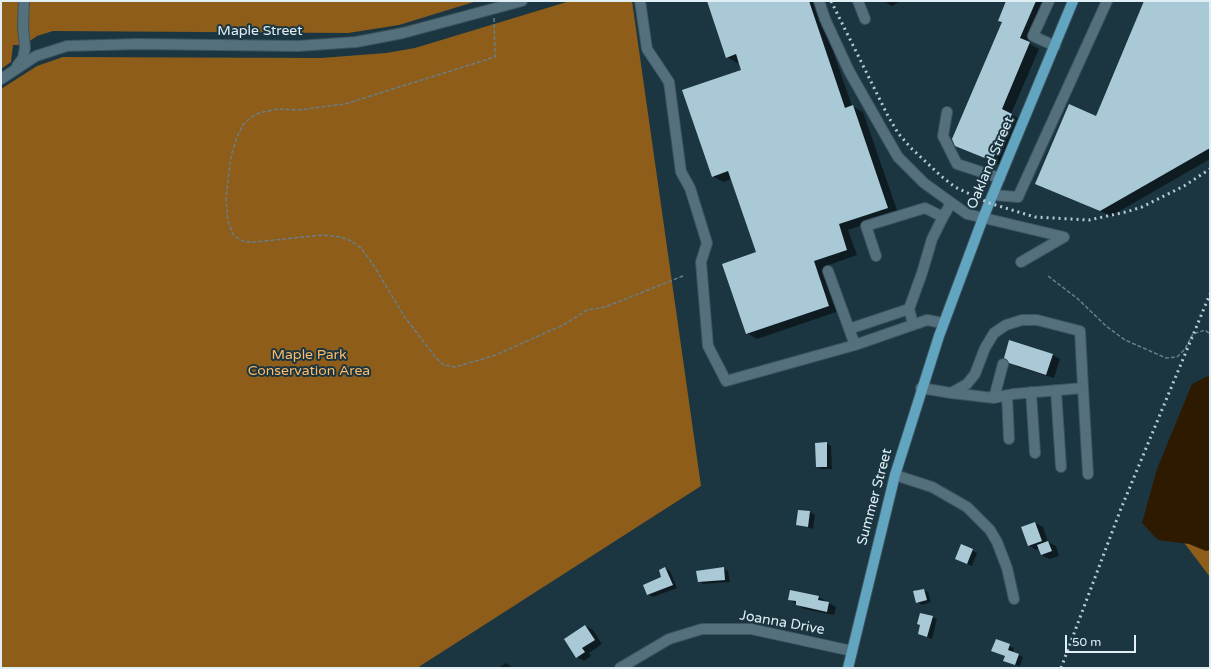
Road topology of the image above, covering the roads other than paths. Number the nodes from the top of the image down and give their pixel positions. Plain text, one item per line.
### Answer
1 (24, 1) edge
2 (522, 1) edge
3 (640, 1) edge
4 (819, 1) edge
5 (858, 1) edge
6 (1049, 1) edge
7 (1073, 1) edge
8 (1107, 1) edge
9 (866, 19) dead end
10 (1055, 46) junction
11 (14, 69) junction
12 (1, 79) edge
13 (947, 112) dead end
14 (1000, 178) junction
15 (993, 195) junction
16 (951, 203) junction
17 (944, 217) junction
18 (983, 218) junction
19 (876, 256) dead end
20 (1021, 262) dead end
21 (828, 271) dead end
22 (909, 309) junction
23 (943, 323) junction
24 (913, 324) junction
25 (849, 329) junction
26 (939, 336) joint
27 (855, 345) junction
28 (1003, 364) dead end
29 (922, 388) junction
30 (1083, 388) junction
31 (1056, 390) junction
32 (1031, 392) junction
33 (951, 393) junction
34 (1007, 395) junction
35 (994, 398) junction
36 (1009, 439) dead end
37 (1035, 453) dead end
38 (1061, 467) dead end
39 (1088, 474) dead end
40 (895, 476) junction
41 (1014, 599) dead end
42 (852, 651) junction
43 (620, 668) edge
44 (848, 668) edge

1 - 11 street
2 - 11 street, Maple Street
3 - 27 street
4 - 16 street
5 - 9 street
6 - 10 street
7 - 10 main road, Oakland Street
8 - 15 street
10 - 14 main road, Oakland Street
11 - 12 street, Maple Street
13 - 14 street
14 - 15 main road, Oakland Street
15 - 18 main road, Oakland Street
16 - 17 street
16 - 18 street
17 - 19 street
17 - 22 street
18 - 20 street
18 - 23 main road, Oakland Street
21 - 25 street
22 - 24 street
22 - 25 street
23 - 24 street
23 - 26 main road, Oakland Street
24 - 27 street
25 - 27 street
26 - 29 main road, Summer Street
28 - 35 street
29 - 33 street
29 - 40 main road, Summer Street
30 - 31 street
30 - 33 street
30 - 39 street
31 - 32 street
31 - 38 street
32 - 34 street
32 - 37 street
33 - 35 street
34 - 35 street
34 - 36 street
40 - 41 street
40 - 42 main road, Summer Street
42 - 43 street, Joanna Drive
42 - 44 main road, Summer Street

